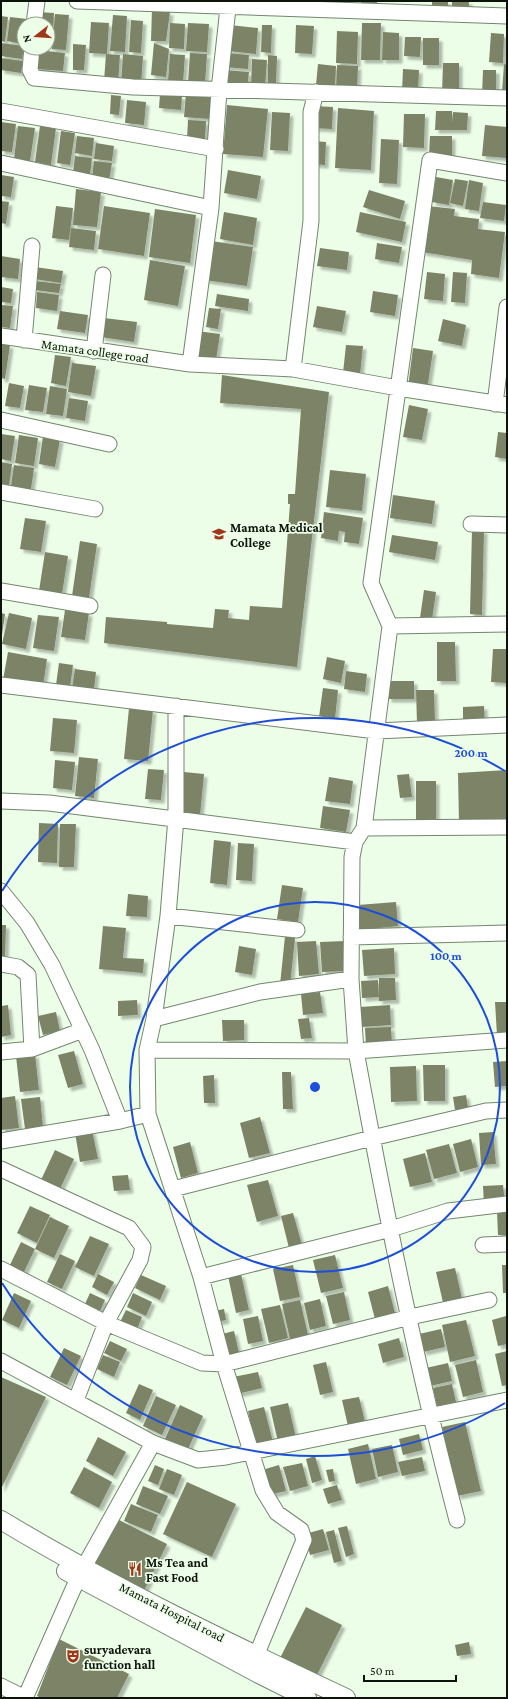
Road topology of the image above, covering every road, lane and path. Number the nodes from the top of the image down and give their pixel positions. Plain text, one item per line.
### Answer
1 (37, 1) edge
2 (77, 1) edge
3 (228, 8) junction
4 (35, 16) edge
5 (507, 16) edge
6 (31, 56) edge
7 (219, 90) junction
8 (316, 92) junction
9 (507, 98) edge
10 (1, 111) edge
11 (216, 149) junction
12 (1, 163) edge
13 (507, 173) edge
14 (211, 208) junction
15 (32, 246) dead end
16 (103, 275) dead end
17 (507, 307) edge
18 (1, 336) edge
19 (24, 340) junction
20 (94, 351) junction
21 (190, 364) junction
22 (293, 370) junction
23 (398, 388) junction
24 (501, 404) edge
25 (1, 420) edge
26 (109, 444) dead end
27 (1, 492) edge
28 (95, 509) dead end
29 (471, 524) dead end
30 (507, 525) edge
31 (1, 590) edge
32 (90, 606) dead end
33 (507, 624) edge
34 (390, 626) junction
35 (1, 685) edge
36 (176, 706) junction
37 (507, 725) edge
38 (376, 732) junction
39 (1, 802) edge
40 (176, 818) junction
41 (507, 827) edge
42 (364, 828) junction
43 (356, 842) junction
44 (1, 891) edge
45 (168, 916) junction
46 (297, 930) dead end
47 (507, 933) edge
48 (352, 937) junction
49 (1, 964) edge
50 (351, 978) junction
51 (154, 1019) junction
52 (83, 1030) junction
53 (507, 1040) edge
54 (32, 1049) junction
55 (147, 1050) junction
56 (356, 1051) junction
57 (1, 1052) edge
58 (507, 1110) edge
59 (148, 1114) junction
60 (120, 1121) junction
61 (372, 1138) junction
62 (1, 1141) edge
63 (1, 1168) edge
64 (173, 1189) junction
65 (507, 1204) edge
66 (391, 1229) junction
67 (507, 1244) edge
68 (483, 1246) dead end
69 (1, 1269) edge
70 (201, 1278) junction
71 (489, 1300) dead end
72 (410, 1317) junction
73 (106, 1323) junction
74 (1, 1361) edge
75 (224, 1364) junction
76 (76, 1400) junction
77 (507, 1400) edge
78 (430, 1416) junction
79 (153, 1443) junction
80 (251, 1451) junction
81 (1, 1520) edge
82 (457, 1520) dead end
83 (1, 1533) edge
84 (81, 1572) junction
85 (256, 1656) junction
86 (1, 1686) edge
87 (25, 1698) edge
88 (308, 1698) edge
89 (346, 1698) edge

1 - 4 street
2 - 3 street
3 - 5 street
3 - 7 street
6 - 7 street
7 - 8 street
7 - 11 street
8 - 9 street
8 - 22 street
10 - 11 street
11 - 14 street
12 - 14 street
13 - 23 street
14 - 21 street
15 - 19 street
16 - 20 street
17 - 24 street
18 - 19 street, Mamata college road
19 - 20 street, Mamata college road
20 - 21 street, Mamata college road
21 - 22 street, Mamata college road
22 - 23 street, Mamata college road
23 - 24 street, Mamata college road
23 - 34 street
25 - 26 street
27 - 28 street
29 - 30 street
31 - 32 street
33 - 34 street
34 - 38 street
35 - 36 street
36 - 38 street
36 - 40 street
37 - 38 street
38 - 42 street
39 - 40 street
40 - 43 street
40 - 45 street
41 - 42 street
42 - 43 street
43 - 48 street
44 - 52 street
45 - 46 street
45 - 51 street
47 - 48 street
48 - 50 street
49 - 54 street
50 - 51 street
50 - 56 street
51 - 55 street
52 - 54 street
52 - 60 street
53 - 56 street
54 - 57 street
55 - 56 street
55 - 59 street
56 - 61 street
58 - 61 street
59 - 60 street
59 - 64 street
60 - 62 street
61 - 64 street
61 - 66 street
63 - 73 street
64 - 70 street
65 - 66 street
66 - 70 street
66 - 72 street
67 - 68 street
69 - 73 street
70 - 75 street
71 - 72 street
72 - 75 street
72 - 78 street
73 - 75 street
73 - 76 street
74 - 76 street
75 - 80 street
76 - 79 street
77 - 78 street
78 - 80 street
78 - 82 street
79 - 80 street
79 - 84 street
80 - 85 street
81 - 84 street, Mamata Hospital road
83 - 84 street, Mamata Hospital road
84 - 85 street, Mamata Hospital road
84 - 87 street
84 - 88 street, Mamata Hospital road
85 - 89 street, Mamata Hospital road
86 - 87 street

